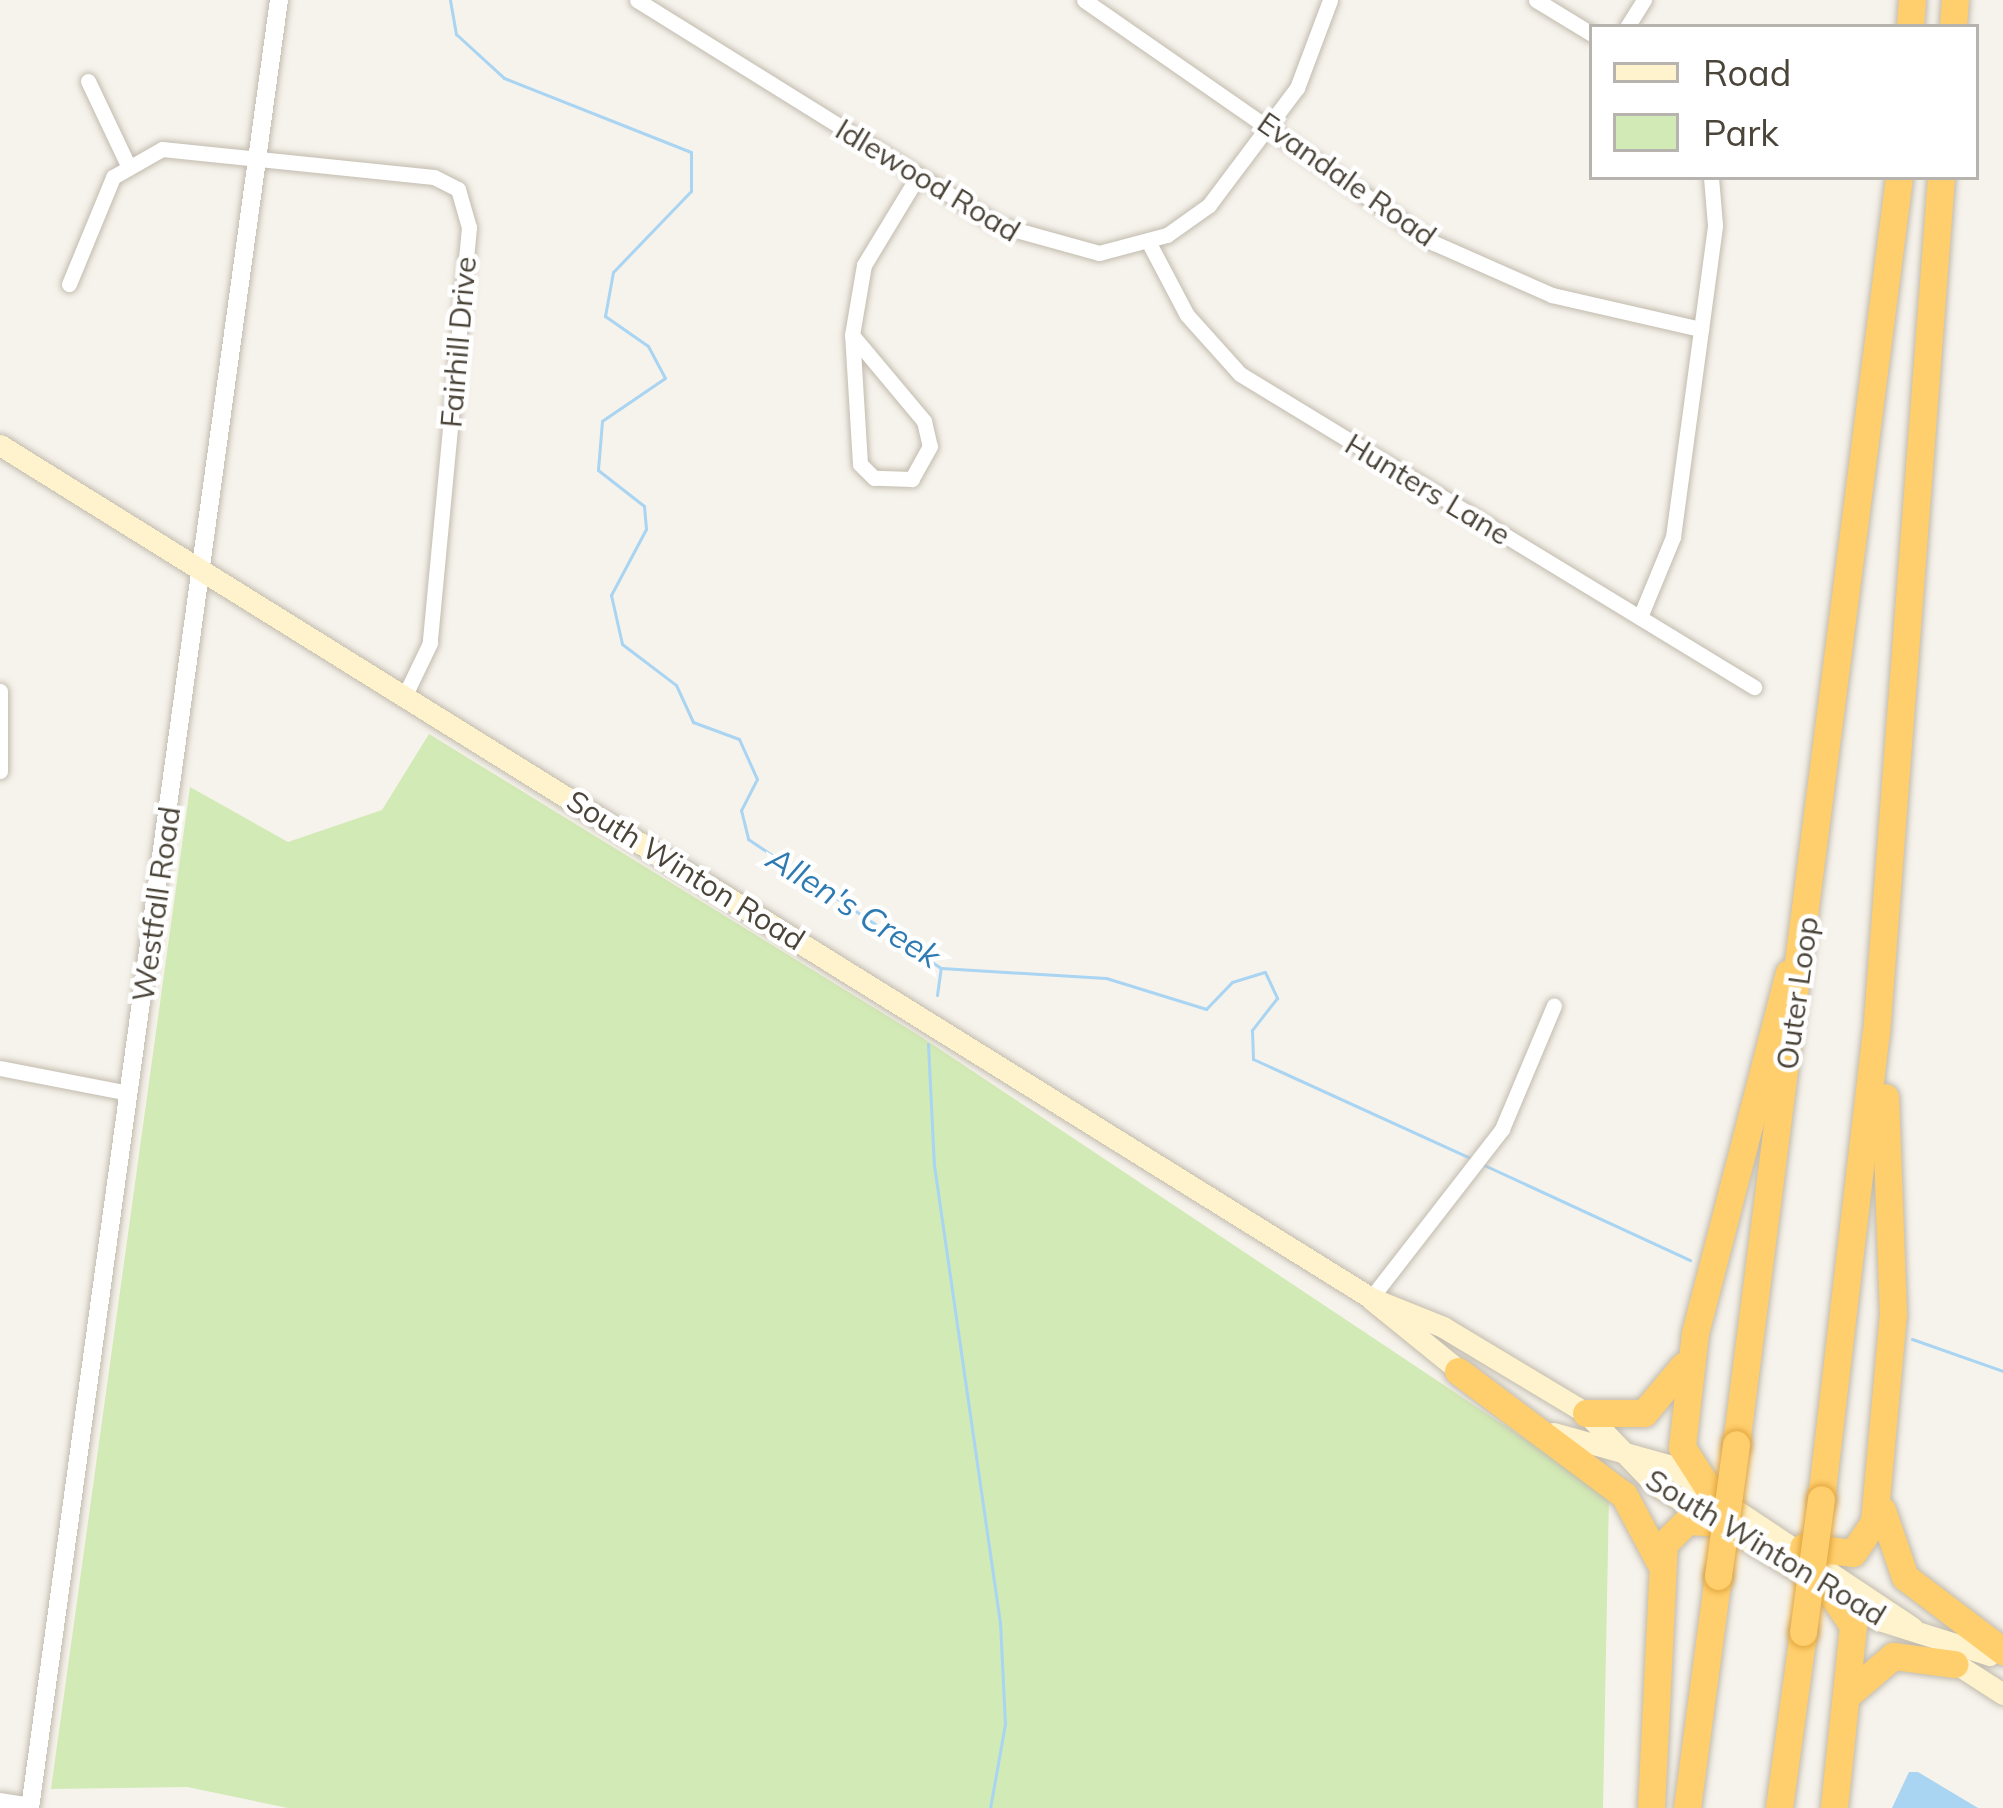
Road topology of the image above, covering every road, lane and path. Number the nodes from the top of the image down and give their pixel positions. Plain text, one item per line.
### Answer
1 (279, 0) edge
2 (637, 0) edge
3 (1084, 0) edge
4 (1330, 0) edge
5 (1536, 0) edge
6 (657, 6) edge
7 (1589, 32) edge
8 (88, 81) dead end
9 (1272, 125) junction
10 (258, 156) junction
11 (127, 163) junction
12 (917, 176) junction
13 (1712, 180) edge
14 (1899, 180) edge
15 (1941, 180) edge
16 (1149, 243) junction
17 (69, 284) dead end
18 (1701, 329) junction
19 (852, 335) junction
20 (0, 445) edge
21 (205, 572) junction
22 (1640, 617) junction
23 (1754, 687) dead end
24 (0, 691) edge
25 (405, 695) junction
26 (0, 770) edge
27 (1804, 942) junction
28 (1554, 1005) dead end
29 (1876, 1034) junction
30 (0, 1068) edge
31 (129, 1093) junction
32 (1371, 1298) junction
33 (1695, 1333) junction
34 (1458, 1371) junction
35 (1586, 1413) junction
36 (1624, 1452) junction
37 (1879, 1476) junction
38 (1709, 1491) junction
39 (1720, 1523) junction
40 (1803, 1547) junction
41 (1660, 1566) junction
42 (1827, 1587) junction
43 (1916, 1630) junction
44 (2003, 1651) edge
45 (1954, 1664) junction
46 (2003, 1664) edge
47 (1851, 1692) junction
48 (2003, 1694) edge
49 (0, 1799) edge
50 (30, 1806) edge
51 (1651, 1808) edge
52 (1687, 1808) edge
53 (1779, 1808) edge
54 (1834, 1808) edge

1 - 10 street, Westfall Road
2 - 6 street, Idlewood Road
3 - 9 street, Evandale Road
4 - 9 street, Idlewood Road
5 - 7 street
6 - 12 street, Idlewood Road
8 - 11 street
9 - 16 street, Idlewood Road
9 - 18 street, Evandale Road
10 - 11 street
10 - 21 street, Westfall Road
10 - 25 street, Fairhill Drive
11 - 17 street
12 - 16 street, Idlewood Road
12 - 19 street
13 - 18 street
14 - 27 highway, Outer Loop
15 - 29 highway
16 - 22 street, Hunters Lane
18 - 22 street
19 - 19 street
20 - 21 main road, South Winton Road
21 - 25 main road, South Winton Road
21 - 31 street, Westfall Road
22 - 23 street, Hunters Lane
24 - 26 street
25 - 32 main road, South Winton Road
27 - 33 highway
27 - 52 highway, Outer Loop, bridge
28 - 32 street
29 - 37 highway
29 - 53 highway, bridge
30 - 31 street
31 - 50 street, Westfall Road
32 - 34 main road, South Winton Road
32 - 35 main road, South Winton Road
33 - 35 highway
33 - 38 highway
34 - 36 main road, South Winton Road
34 - 41 highway
35 - 36 main road, South Winton Road
36 - 38 main road, South Winton Road
36 - 39 main road, South Winton Road
37 - 40 highway
37 - 44 highway
38 - 40 main road, South Winton Road
39 - 41 highway
39 - 42 main road, South Winton Road
40 - 43 main road, South Winton Road
41 - 51 highway
42 - 43 main road, South Winton Road
42 - 47 highway
43 - 45 main road, South Winton Road
43 - 46 main road, South Winton Road
45 - 47 highway
45 - 48 main road, South Winton Road
47 - 54 highway
49 - 50 street

